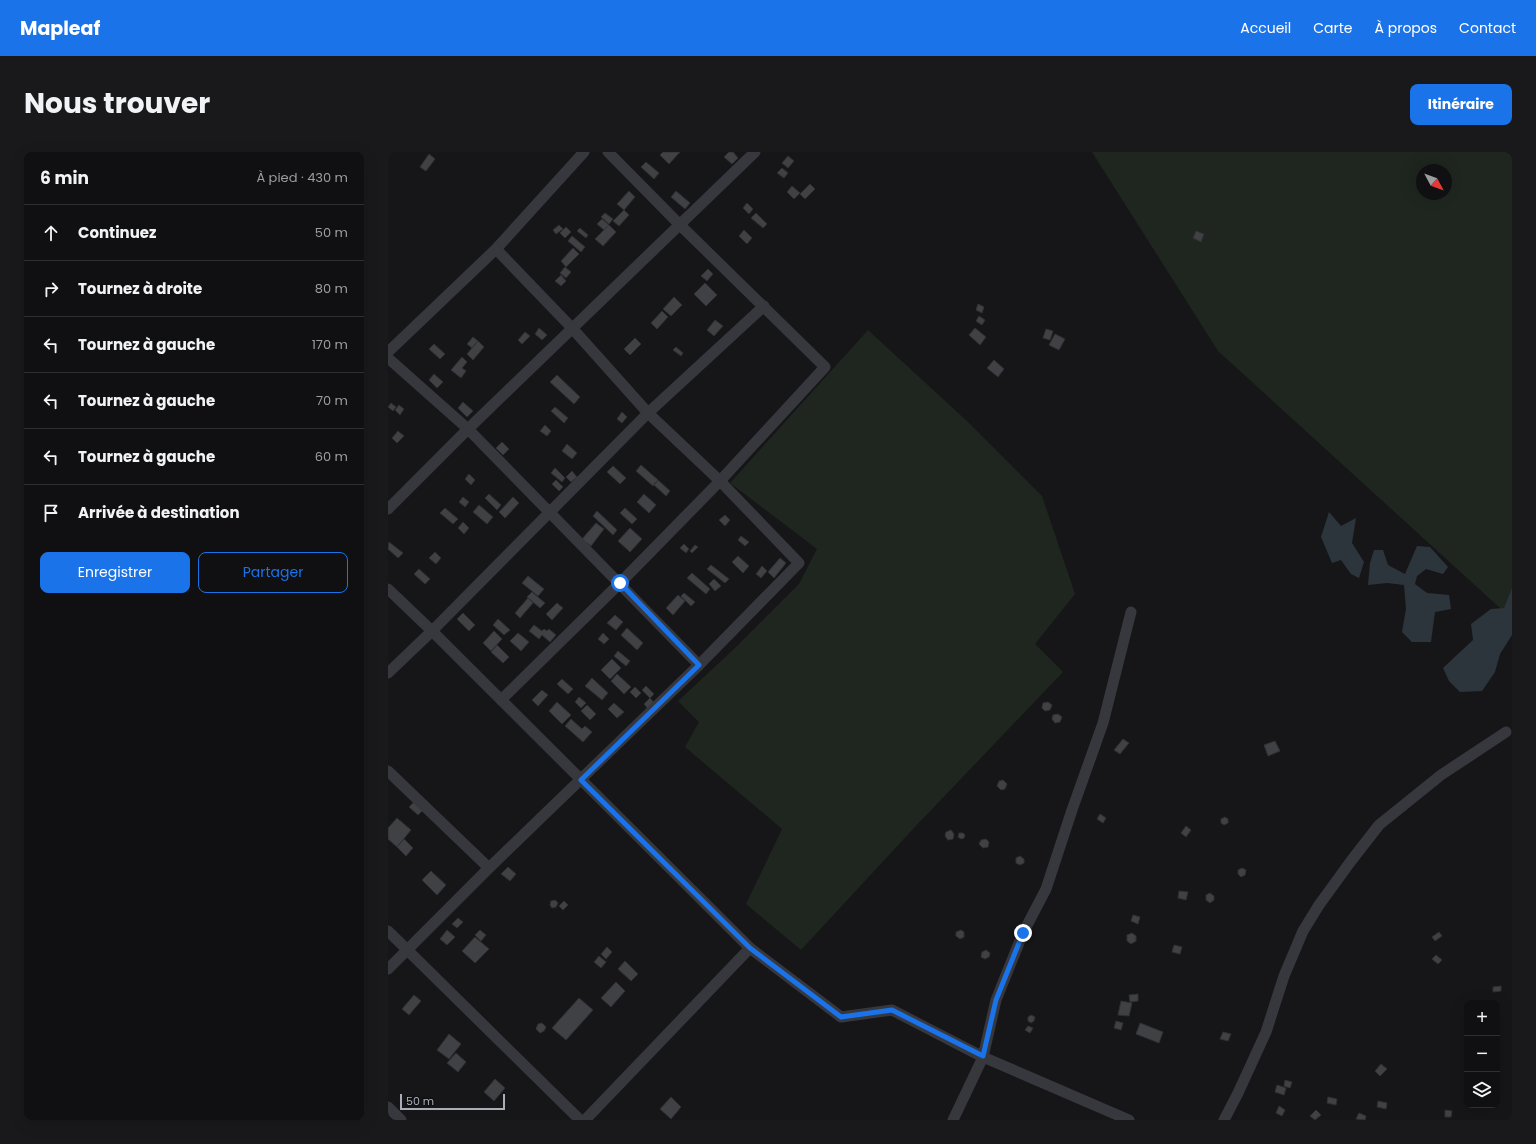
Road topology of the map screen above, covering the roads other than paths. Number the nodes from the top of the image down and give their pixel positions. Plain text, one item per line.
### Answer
1 (584, 152) edge
2 (608, 152) edge
3 (755, 152) edge
4 (680, 225) junction
5 (496, 249) junction
6 (764, 306) junction
7 (572, 328) junction
8 (388, 352) edge
9 (388, 358) edge
10 (648, 413) junction
11 (468, 429) junction
12 (720, 481) junction
13 (388, 509) edge
14 (549, 513) junction
15 (620, 583) junction
16 (388, 589) edge
17 (1131, 612) dead end
18 (432, 631) junction
19 (699, 665) junction
20 (388, 673) edge
21 (501, 700) junction
22 (1506, 732) dead end
23 (388, 771) edge
24 (581, 780) junction
25 (489, 868) junction
26 (388, 931) edge
27 (750, 948) junction
28 (407, 950) junction
29 (388, 969) edge
30 (983, 1056) junction
31 (388, 1107) edge
32 (401, 1120) edge
33 (580, 1120) edge
34 (585, 1120) edge
35 (953, 1120) edge
36 (1129, 1120) edge
37 (1224, 1120) edge

1 - 5 street
2 - 4 street
3 - 4 street
4 - 6 street
4 - 7 street
5 - 7 street
5 - 8 street
6 - 10 street
6 - 12 street
7 - 10 street
7 - 11 street
9 - 11 street
10 - 12 street
10 - 14 street
11 - 13 street
11 - 14 street
12 - 15 street
12 - 19 street
14 - 15 street
14 - 18 street
15 - 19 street
15 - 21 street
16 - 18 street
17 - 30 street
18 - 20 street
18 - 21 street
19 - 24 street
21 - 24 street
22 - 37 street
23 - 25 street
24 - 25 street
24 - 27 street
25 - 28 street
26 - 28 street
27 - 30 street
27 - 34 street
28 - 29 street
28 - 33 street
30 - 35 street
30 - 36 street
31 - 32 street

